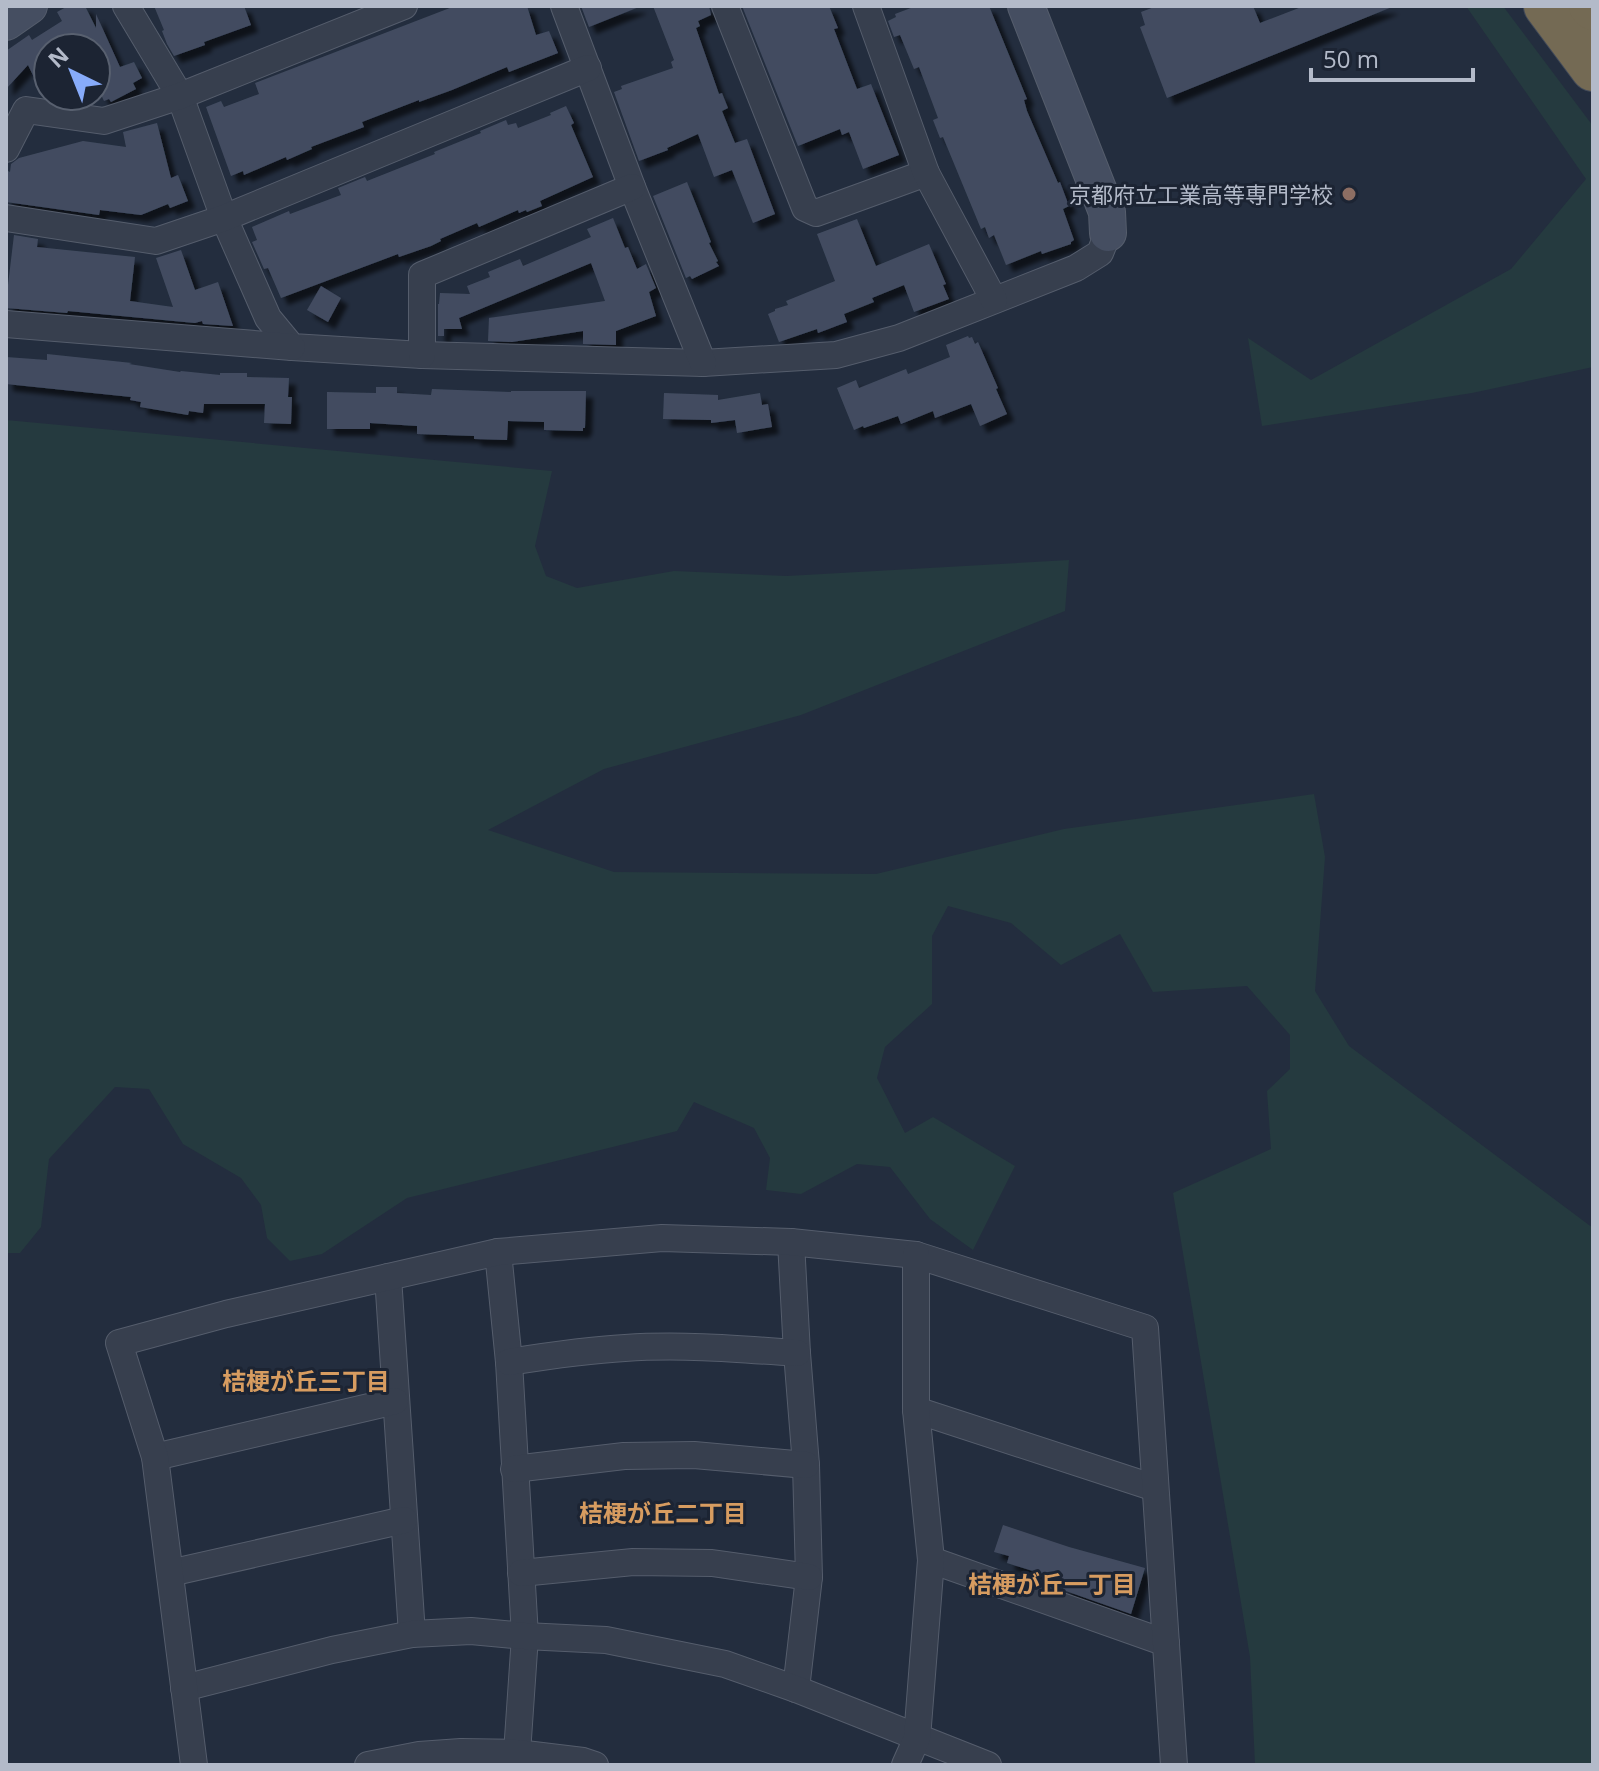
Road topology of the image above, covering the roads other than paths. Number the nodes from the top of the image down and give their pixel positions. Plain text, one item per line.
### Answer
1 (29, 6) edge
2 (126, 6) edge
3 (404, 6) edge
4 (564, 6) edge
5 (725, 6) edge
6 (1026, 6) edge
7 (1546, 6) edge
8 (869, 7) edge
9 (6, 22) edge
10 (588, 68) junction
11 (1593, 69) edge
12 (180, 96) junction
13 (6, 149) edge
14 (926, 173) junction
15 (632, 187) junction
16 (6, 218) edge
17 (224, 218) junction
18 (1108, 233) joint
19 (994, 300) junction
20 (6, 324) edge
21 (292, 347) junction
22 (422, 355) junction
23 (703, 363) junction
24 (791, 1242) junction
25 (498, 1252) junction
26 (916, 1255) junction
27 (388, 1277) junction
28 (797, 1353) junction
29 (509, 1362) junction
30 (395, 1401) junction
31 (916, 1410) junction
32 (155, 1457) junction
33 (806, 1465) junction
34 (514, 1469) junction
35 (1155, 1488) junction
36 (404, 1520) junction
37 (931, 1560) junction
38 (170, 1573) junction
39 (521, 1573) junction
40 (809, 1577) junction
41 (412, 1634) junction
42 (525, 1636) junction
43 (1166, 1643) junction
44 (184, 1688) junction
45 (796, 1689) junction
46 (917, 1738) junction
47 (517, 1753) junction
48 (194, 1765) edge
49 (368, 1765) edge
50 (595, 1765) edge
51 (905, 1765) edge
52 (988, 1765) edge
53 (1174, 1765) edge

1 - 9 street
2 - 12 street
3 - 12 street
4 - 10 street
5 - 14 street
6 - 18 street
7 - 11 highway
8 - 14 street
10 - 15 street
10 - 17 street
12 - 13 street
12 - 17 street
14 - 19 street
15 - 22 street
15 - 23 street
16 - 17 street
17 - 21 street
18 - 19 street
19 - 23 street
20 - 21 street
21 - 22 street
22 - 23 street
24 - 25 street
24 - 26 street
24 - 28 street
25 - 27 street
25 - 29 street
26 - 31 street
26 - 35 street
27 - 30 street
27 - 32 street
28 - 29 street
28 - 33 street
29 - 34 street
30 - 32 street
30 - 36 street
31 - 35 street
31 - 37 street
32 - 38 street
33 - 34 street
33 - 40 street
34 - 39 street
35 - 43 street
36 - 38 street
36 - 41 street
37 - 43 street
37 - 46 street
38 - 44 street
39 - 40 street
39 - 42 street
40 - 45 street
41 - 42 street
41 - 44 street
42 - 45 street
42 - 47 street
43 - 53 street
44 - 48 street
45 - 46 street
46 - 51 street
46 - 52 street
47 - 49 street
47 - 50 street

